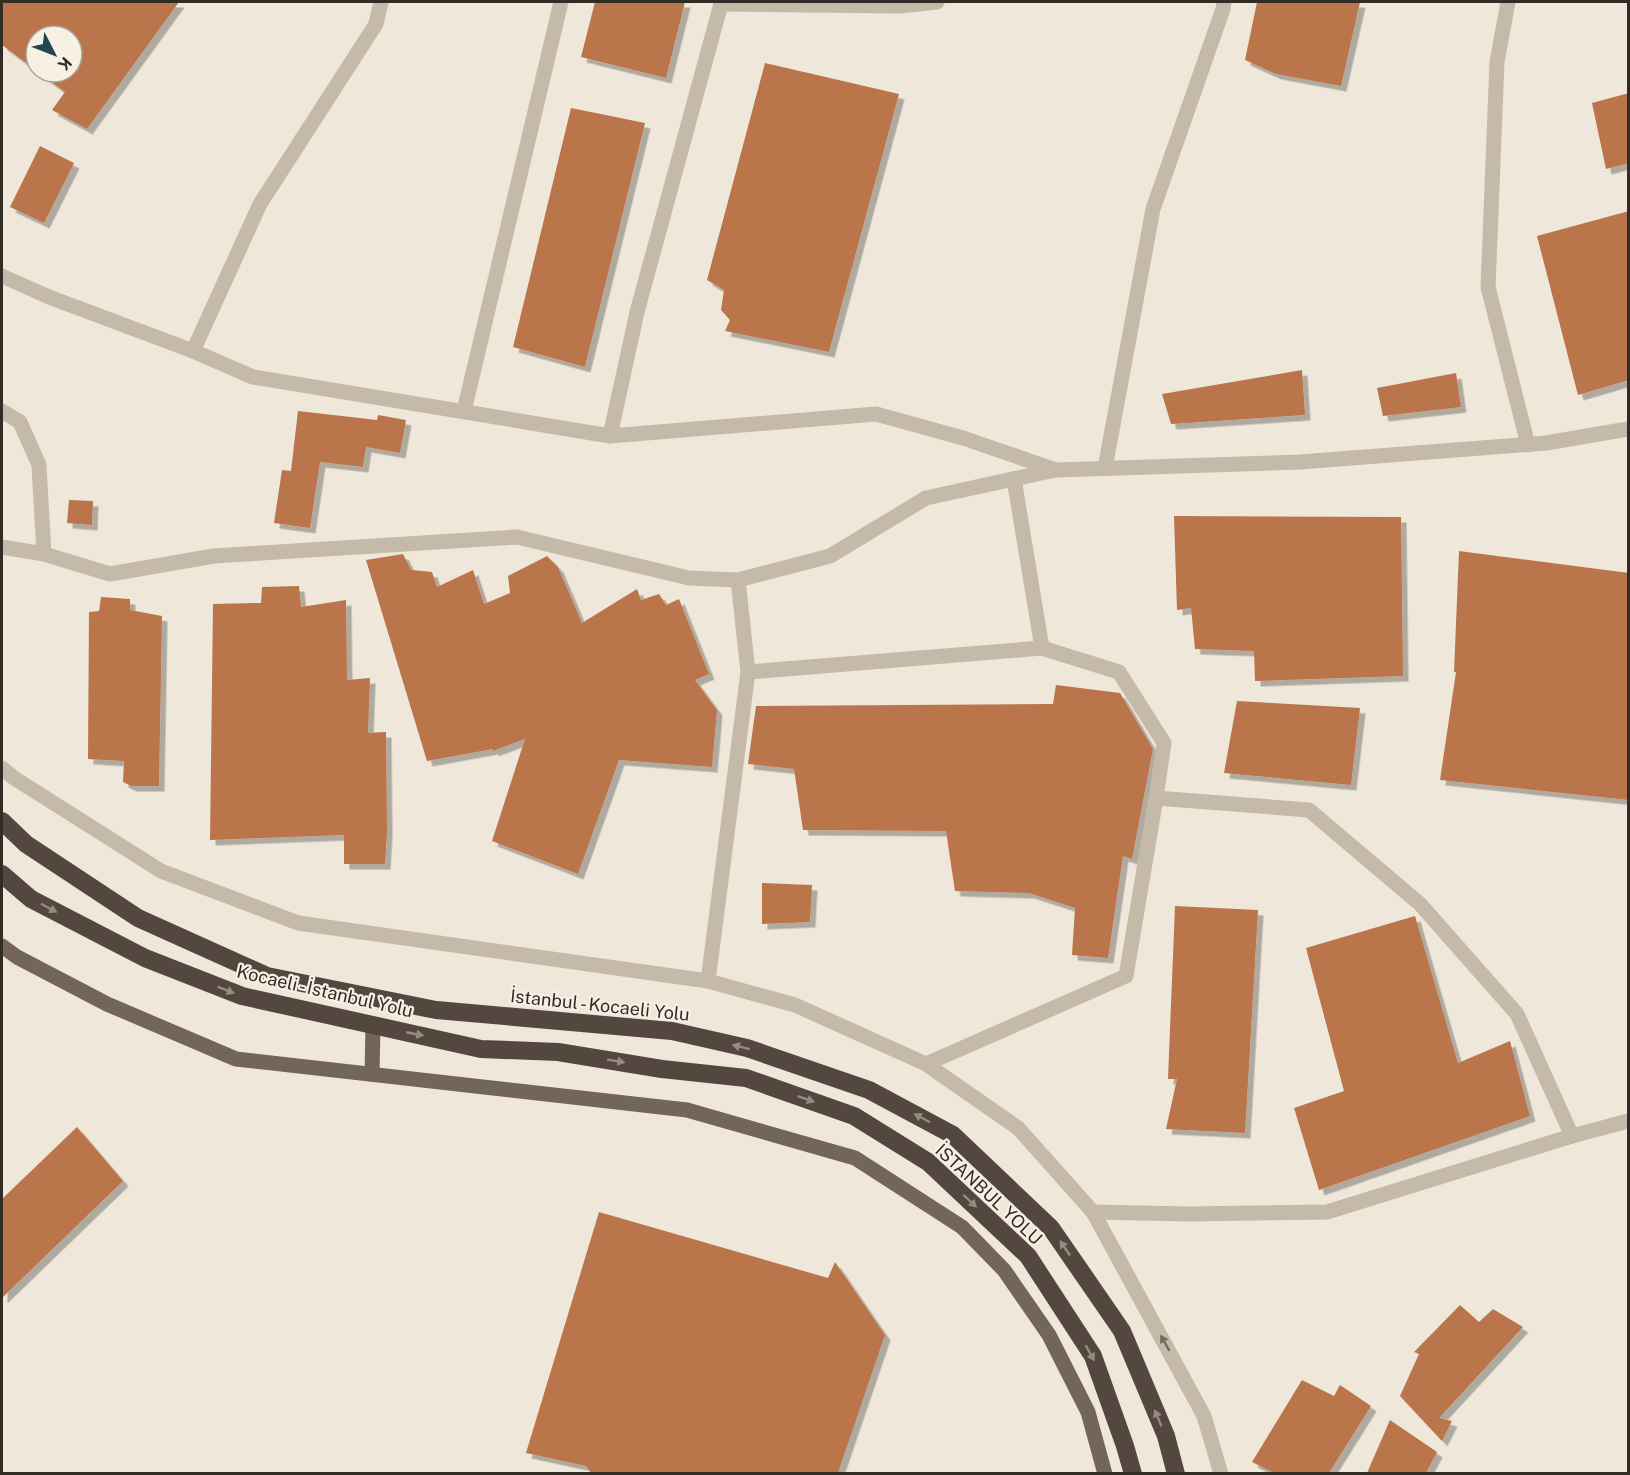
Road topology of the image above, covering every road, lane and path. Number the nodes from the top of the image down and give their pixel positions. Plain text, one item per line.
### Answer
1 (381, 2) edge
2 (561, 2) edge
3 (937, 2) edge
4 (1224, 2) edge
5 (1508, 2) edge
6 (721, 3) edge
7 (2, 276) edge
8 (193, 351) junction
9 (2, 411) edge
10 (464, 411) junction
11 (1629, 429) edge
12 (610, 436) junction
13 (1528, 445) junction
14 (1106, 468) junction
15 (1056, 470) junction
16 (1014, 479) junction
17 (2, 547) edge
18 (44, 554) junction
19 (738, 580) junction
20 (1042, 648) junction
21 (748, 672) junction
22 (2, 768) edge
23 (1156, 798) junction
24 (2, 821) edge
25 (2, 874) edge
26 (2, 946) edge
27 (708, 981) junction
28 (373, 1025) junction
29 (558, 1052) joint
30 (926, 1064) junction
31 (372, 1074) junction
32 (1629, 1121) edge
33 (1572, 1136) junction
34 (1093, 1212) junction
35 (1105, 1473) edge
36 (1133, 1473) edge
37 (1176, 1473) edge
38 (1221, 1473) edge

1 - 8 street
2 - 10 street
3 - 6 street
4 - 14 street
5 - 13 street
6 - 12 street
7 - 8 street
8 - 10 street
9 - 18 street
10 - 12 street
11 - 13 street
12 - 15 street
13 - 14 street
14 - 15 street
15 - 16 street
16 - 19 street
16 - 20 street
17 - 18 street
18 - 19 street
19 - 21 street
20 - 21 street
20 - 23 street
21 - 27 street
22 - 27 street
23 - 30 street
23 - 33 street
37 -> 24 highway, İstanbul - Kocaeli Yolu
25 -> 28 highway, Kocaeli - İstanbul Yolu
26 - 31 main road
27 - 30 street
28 -> 29 highway, Kocaeli - İstanbul Yolu
28 - 31 main road
29 -> 36 highway, İSTANBUL YOLU
30 - 34 street
31 - 35 main road
32 - 33 street
33 - 34 street
38 -> 34 street

